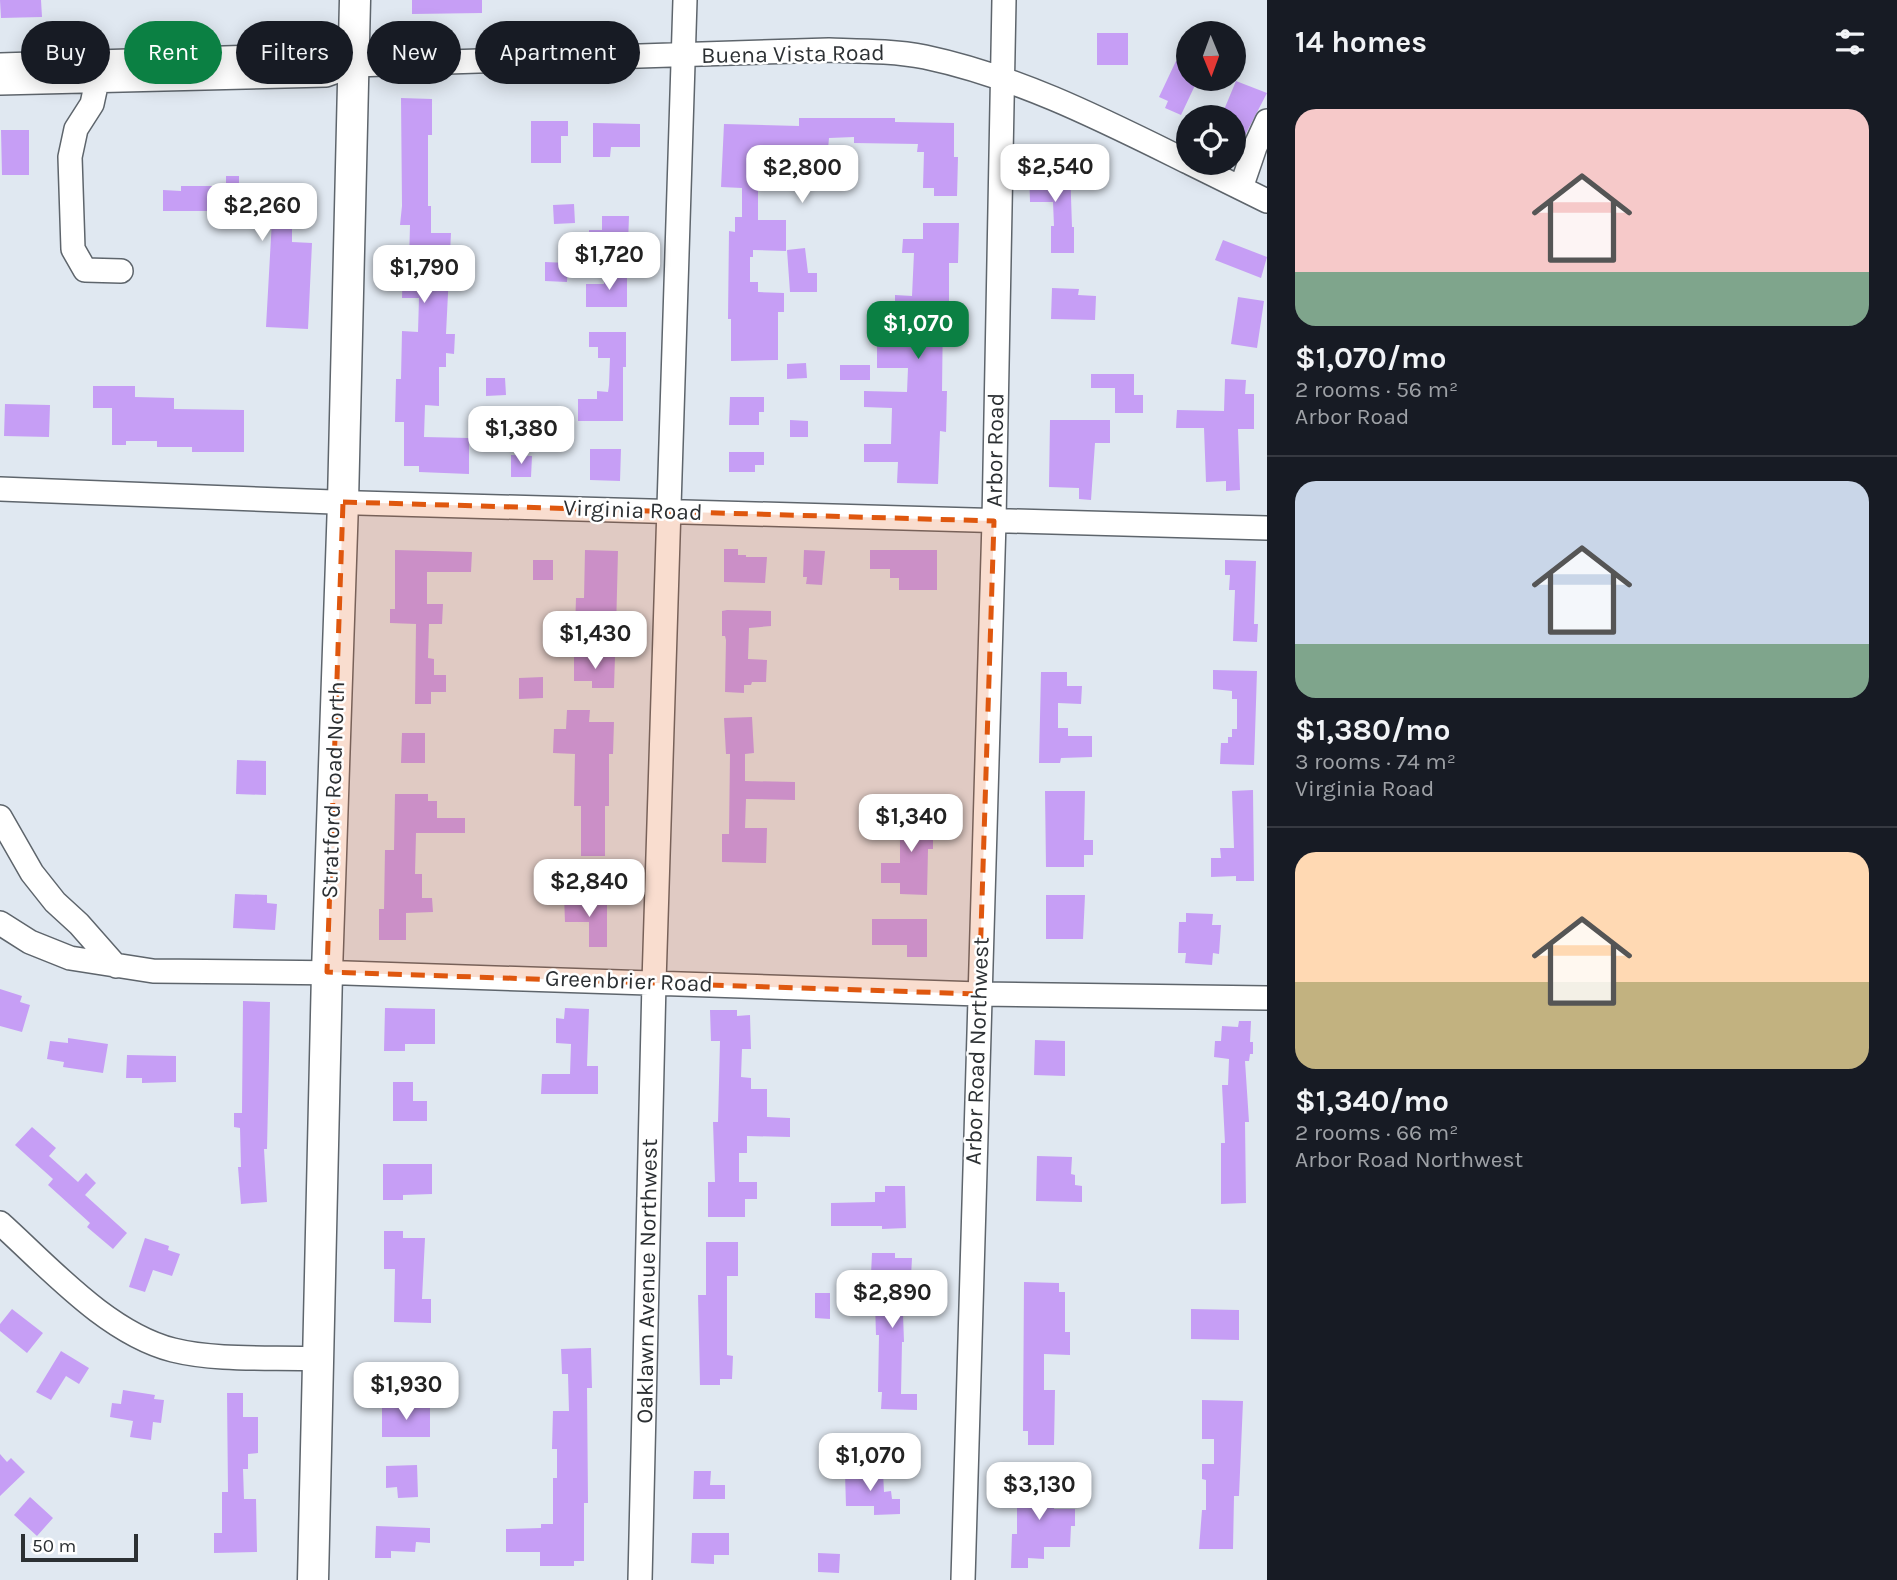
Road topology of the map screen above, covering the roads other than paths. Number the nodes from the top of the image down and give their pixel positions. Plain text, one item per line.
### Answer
1 (355, 0) edge
2 (685, 0) edge
3 (1004, 0) edge
4 (683, 55) junction
5 (0, 65) edge
6 (354, 65) junction
7 (1001, 76) junction
8 (110, 81) edge
9 (0, 83) edge
10 (21, 83) edge
11 (96, 84) edge
12 (1267, 121) edge
13 (1176, 156) edge
14 (1215, 175) edge
15 (1241, 188) junction
16 (1267, 201) edge
17 (121, 271) dead end
18 (0, 489) edge
19 (342, 502) junction
20 (670, 511) junction
21 (994, 521) junction
22 (1267, 528) edge
23 (0, 817) edge
24 (0, 923) edge
25 (116, 966) junction
26 (327, 972) junction
27 (654, 982) junction
28 (979, 994) junction
29 (1267, 998) edge
30 (0, 1223) edge
31 (318, 1359) junction
32 (313, 1580) edge
33 (640, 1580) edge
34 (963, 1580) edge

1 - 6 main road, Stratford Road North
2 - 4 street, Oaklawn Avenue Northwest
3 - 7 street, Arbor Road
4 - 6 street, Buena Vista Road
4 - 7 street, Buena Vista Road
4 - 20 street, Oaklawn Avenue Northwest
5 - 6 street
6 - 8 street, Buena Vista Road
6 - 19 main road, Stratford Road North
7 - 13 street, Buena Vista Road
7 - 21 street, Arbor Road
9 - 10 street, Buena Vista Road
11 - 17 street
12 - 15 street
14 - 15 street, Buena Vista Road
15 - 16 street, Buena Vista Road
18 - 19 street, Virginia Road
19 - 20 street, Virginia Road
19 - 26 main road, Stratford Road North
20 - 21 street, Virginia Road
20 - 27 street, Oaklawn Avenue Northwest
21 - 22 street, Virginia Road
21 - 28 street, Arbor Road Northwest
23 - 25 street
24 - 25 street, Greenbrier Road
25 - 26 street, Greenbrier Road
26 - 27 street, Greenbrier Road
26 - 31 main road, Stratford Road North
27 - 28 street, Greenbrier Road
27 - 33 street, Oaklawn Avenue Northwest
28 - 29 street, Greenbrier Road
28 - 34 street, Arbor Road Northwest
30 - 31 street
31 - 32 main road, Stratford Road North

